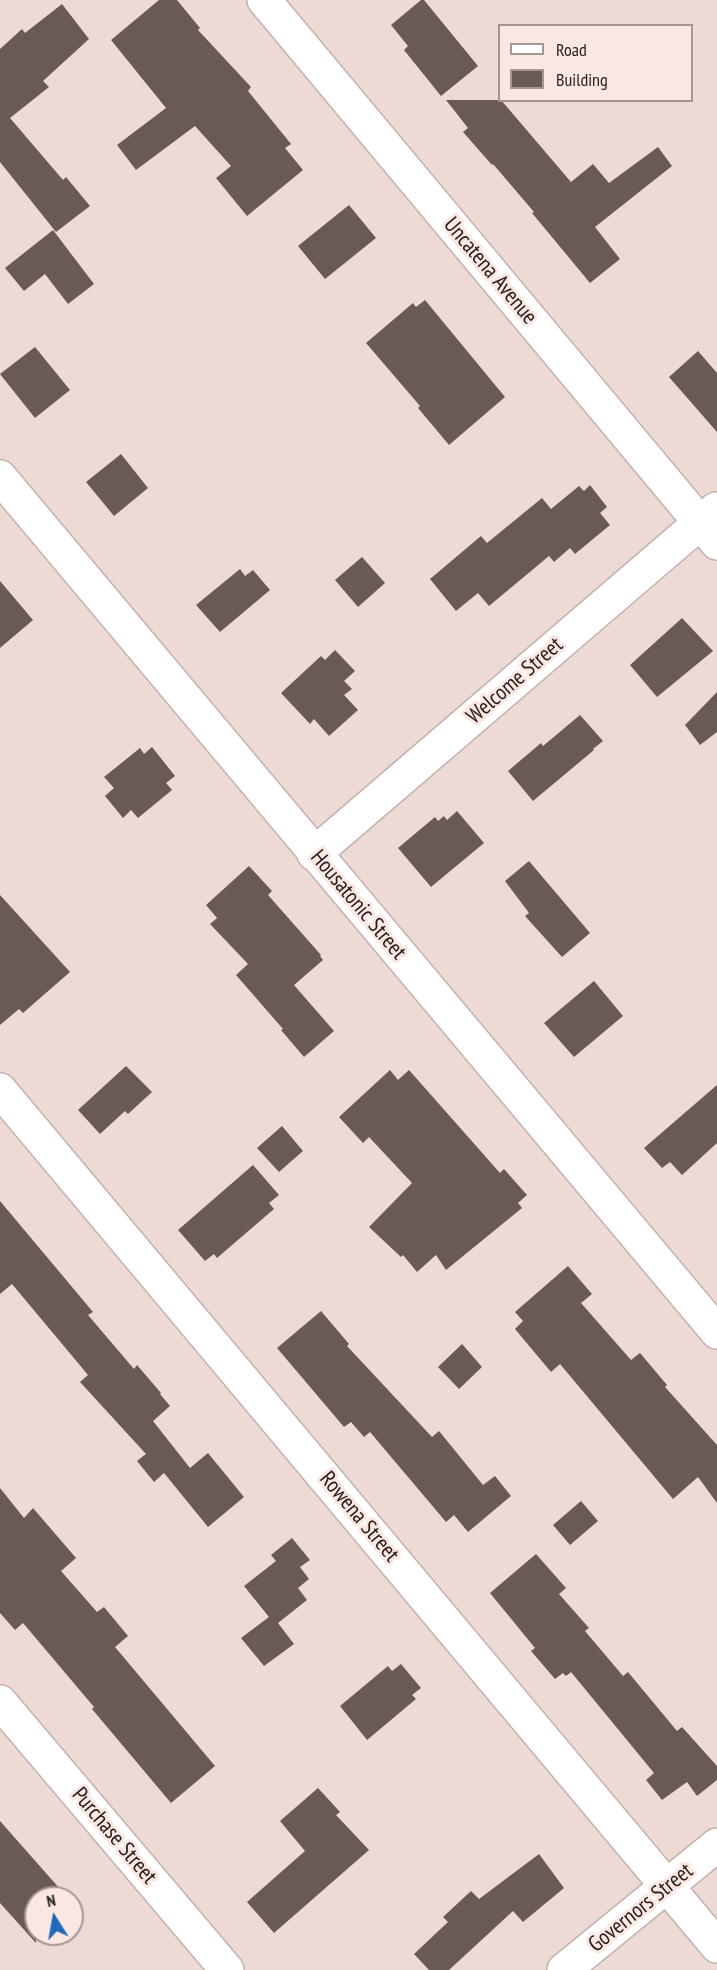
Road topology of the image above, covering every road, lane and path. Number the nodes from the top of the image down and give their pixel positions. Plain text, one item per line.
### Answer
1 (264, 0) edge
2 (0, 477) edge
3 (711, 524) edge
4 (314, 854) junction
5 (0, 1090) edge
6 (717, 1332) edge
7 (0, 1702) edge
8 (717, 1845) edge
9 (668, 1886) junction
10 (717, 1946) edge
11 (227, 1970) edge
12 (564, 1970) edge

1 - 3 street, Uncatena Avenue
2 - 4 street, Housatonic Street
3 - 4 street, Welcome Street
4 - 6 street, Housatonic Street
5 - 9 street, Rowena Street
7 - 11 street, Purchase Street
8 - 9 street, Governors Street
9 - 10 street, Rowena Street
9 - 12 street, Governors Street

